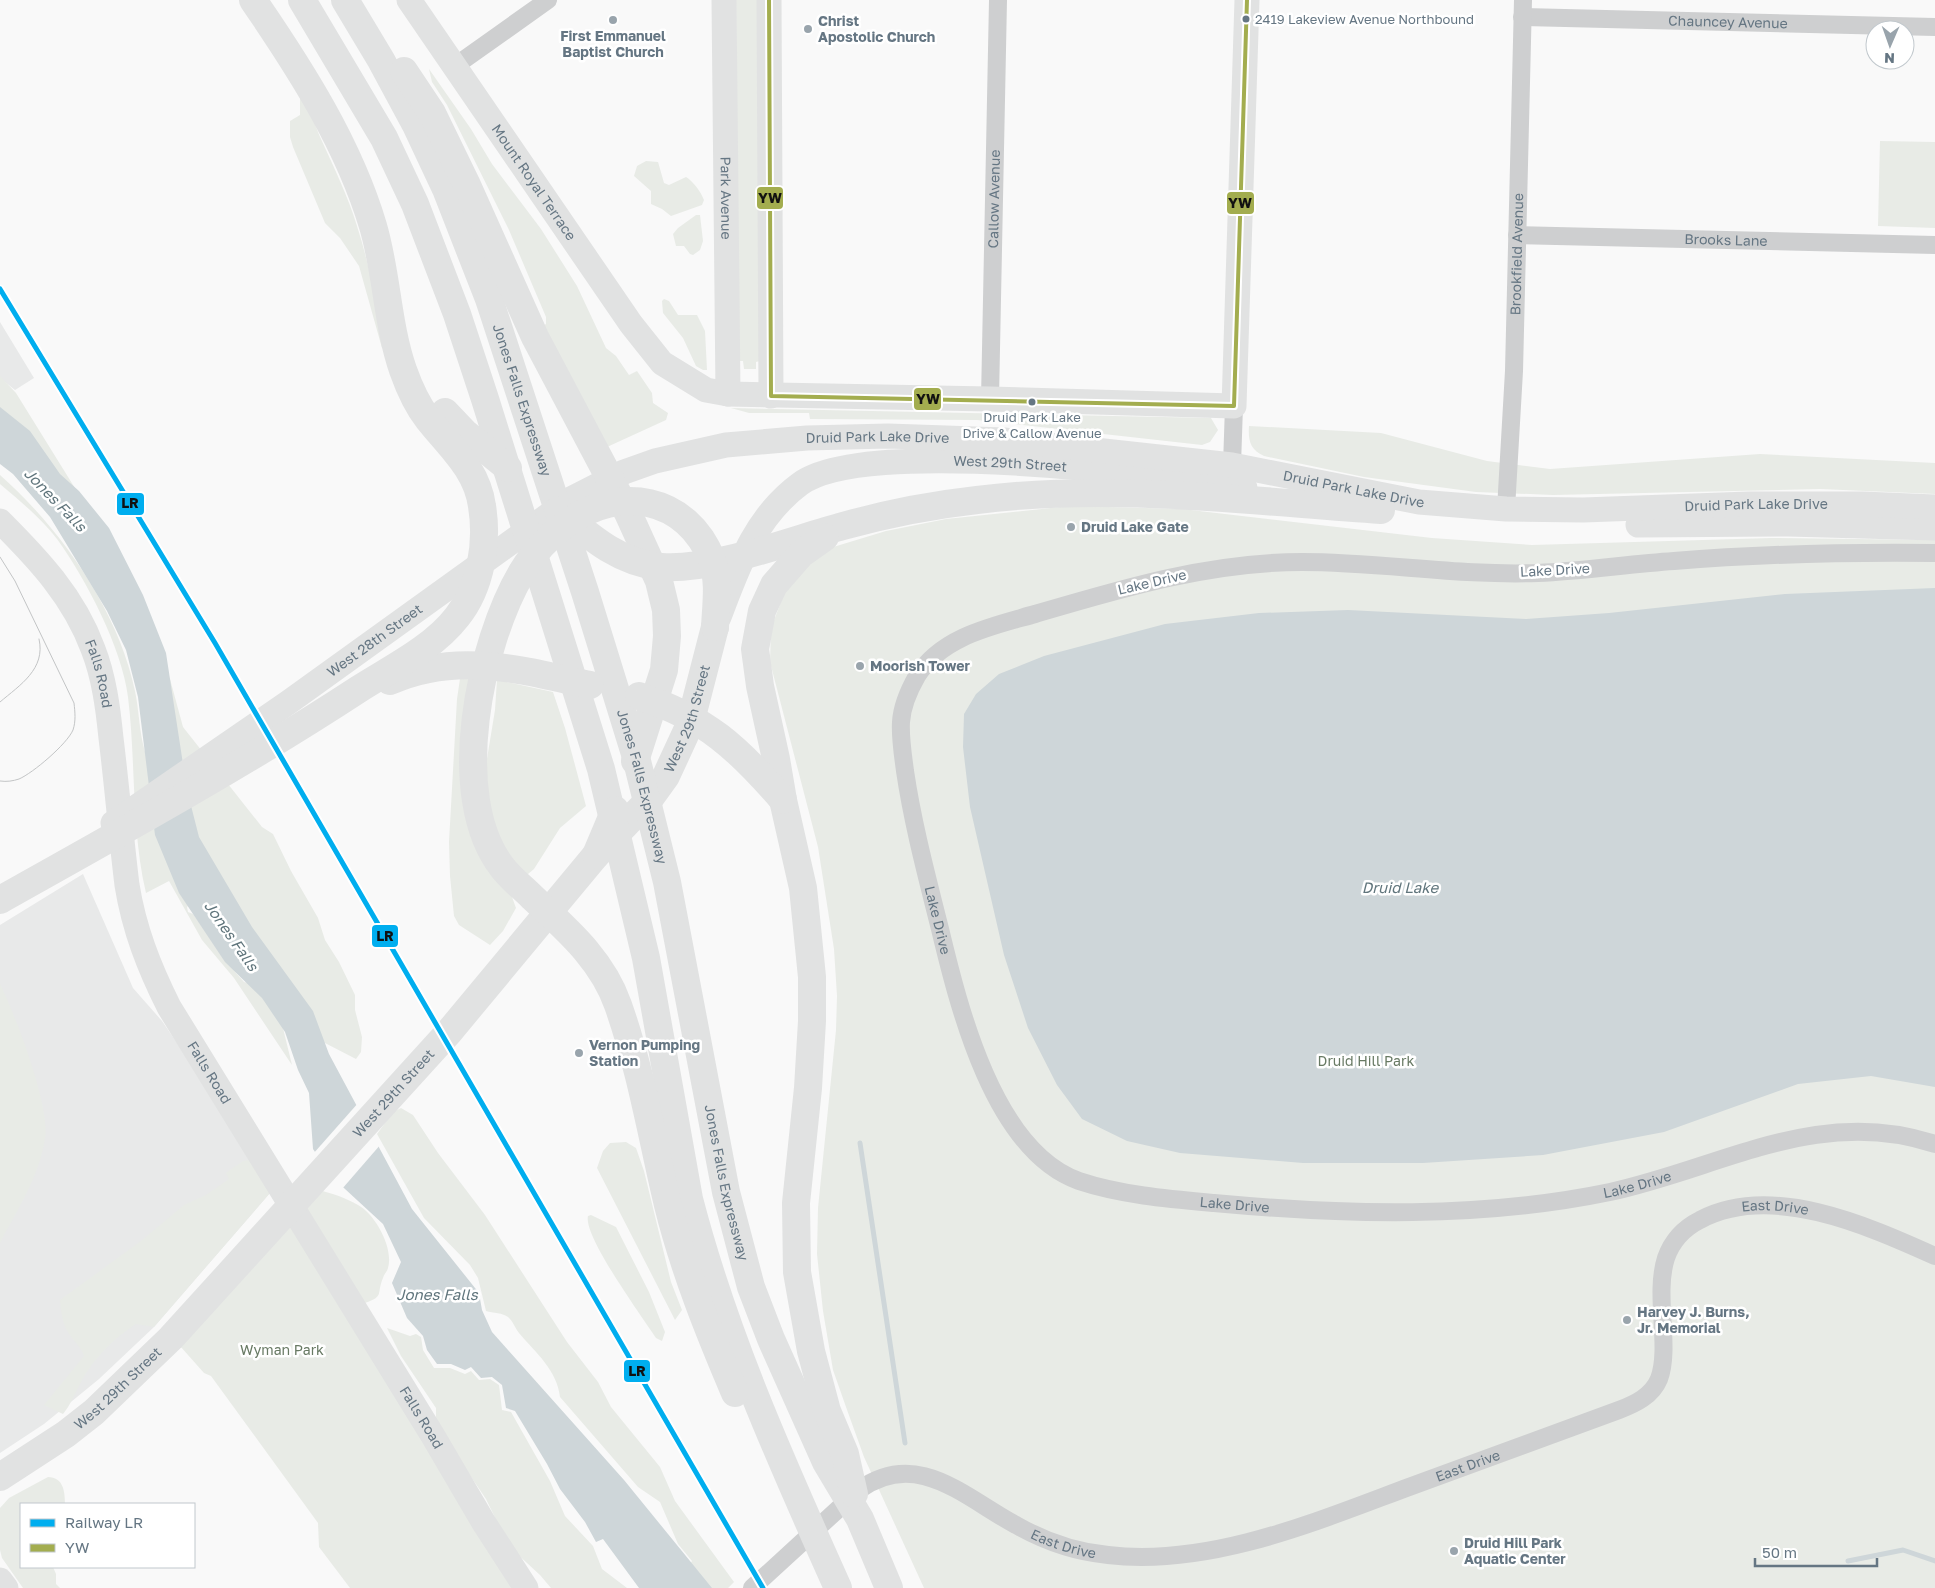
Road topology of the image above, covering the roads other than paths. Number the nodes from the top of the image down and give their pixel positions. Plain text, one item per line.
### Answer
1 (253, 0) edge
2 (302, 0) edge
3 (346, 0) edge
4 (409, 0) edge
5 (548, 0) edge
6 (724, 0) edge
7 (769, 0) edge
8 (998, 0) edge
9 (1247, 0) edge
10 (1523, 8) edge
11 (1935, 27) edge
12 (454, 66) junction
13 (1517, 235) junction
14 (1935, 245) edge
15 (379, 254) junction
16 (728, 394) junction
17 (771, 396) junction
18 (990, 399) junction
19 (1234, 406) junction
20 (773, 440) joint
21 (1232, 465) junction
22 (1935, 507) edge
23 (1506, 509) junction
24 (1381, 510) junction
25 (0, 521) edge
26 (536, 522) junction
27 (851, 523) junction
28 (1935, 528) edge
29 (1935, 553) edge
30 (715, 626) junction
31 (482, 687) junction
32 (321, 714) junction
33 (783, 800) junction
34 (596, 855) junction
35 (0, 899) edge
36 (1935, 1144) edge
37 (1935, 1256) edge
38 (0, 1478) edge
39 (794, 1490) junction
40 (860, 1519) junction
41 (0, 1580) edge
42 (6, 1588) edge
43 (526, 1588) edge
44 (752, 1588) edge
45 (838, 1588) edge
46 (889, 1588) edge

1 - 15 main road
2 - 39 main road
3 - 34 main road
3 - 40 main road, Jones Falls Expressway
4 - 12 main road, Mount Royal Terrace
5 - 12 street
6 - 16 main road, Park Avenue
7 - 17 main road
8 - 18 street, Callow Avenue
9 - 19 main road
10 - 11 street, Chauncey Avenue
10 - 13 street, Brookfield Avenue
12 - 16 main road, Mount Royal Terrace
13 - 14 street, Brooks Lane
13 - 23 street, Brookfield Avenue
15 - 27 main road
15 - 32 main road
16 - 17 main road
17 - 18 main road
18 - 19 main road
19 - 21 street
20 - 21 main road, Druid Park Lake Drive
20 - 26 main road, West 28th Street
21 - 23 main road, Druid Park Lake Drive
22 - 23 main road, Druid Park Lake Drive
24 - 27 main road
24 - 28 main road, Druid Park Lake Drive
24 - 30 main road, West 29th Street
25 - 43 main road, Falls Road
26 - 31 main road
26 - 35 main road, West 28th Street
27 - 33 main road
29 - 36 street, Lake Drive
30 - 31 main road
30 - 34 main road, West 29th Street
31 - 39 main road
32 - 33 main road
32 - 35 main road
33 - 40 main road
34 - 38 main road, West 29th Street
37 - 44 street, East Drive
39 - 45 main road
40 - 46 main road, Jones Falls Expressway
41 - 42 main road

